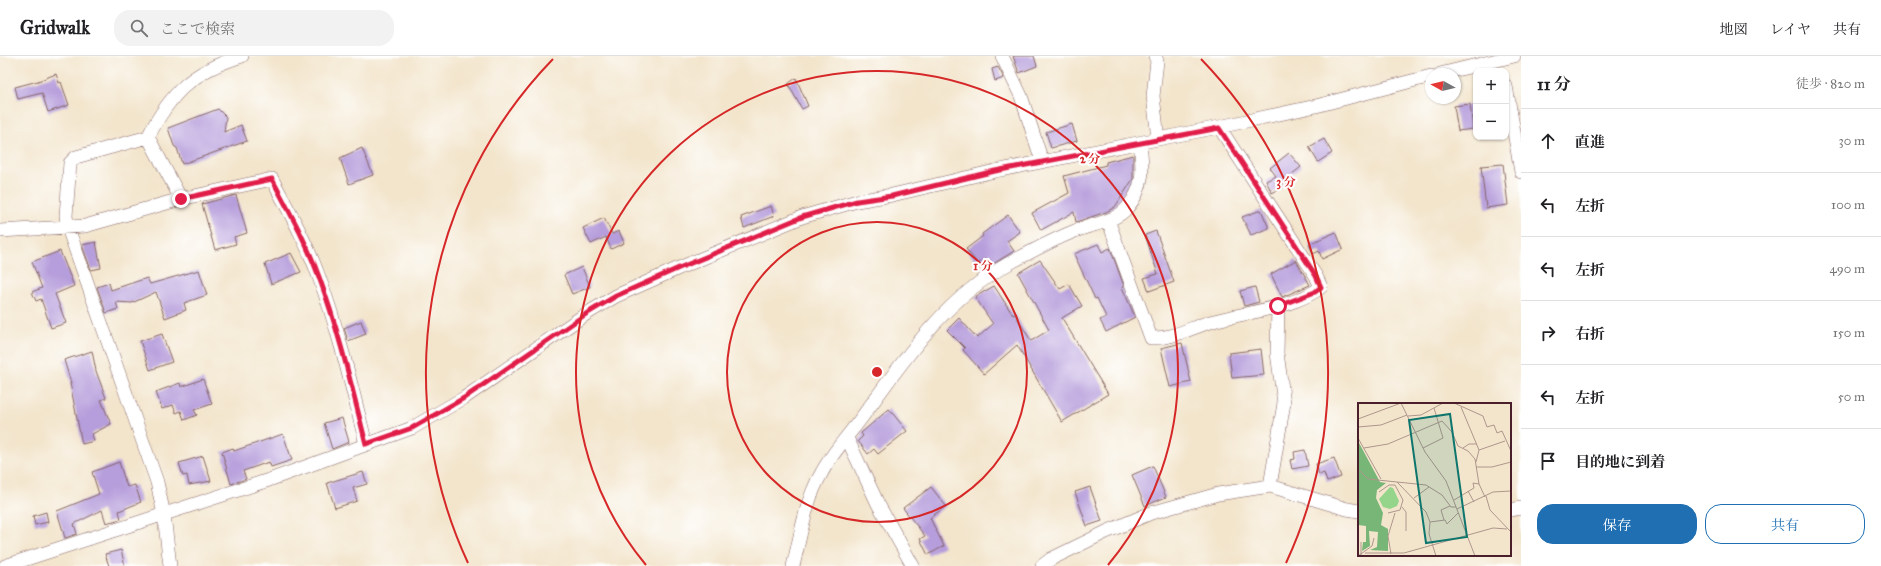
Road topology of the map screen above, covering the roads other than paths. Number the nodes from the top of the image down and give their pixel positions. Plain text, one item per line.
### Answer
1 (242, 56) edge
2 (1002, 56) edge
3 (1155, 56) edge
4 (1514, 56) edge
5 (1502, 62) edge
6 (1461, 70) edge
7 (1425, 78) edge
8 (1509, 103) edge
9 (1219, 128) junction
10 (148, 137) junction
11 (1158, 138) junction
12 (1140, 143) junction
13 (1042, 161) junction
14 (1521, 172) edge
15 (181, 199) junction
16 (1108, 220) junction
17 (68, 228) junction
18 (0, 231) edge
19 (1278, 306) junction
20 (847, 438) junction
21 (366, 444) junction
22 (1270, 486) junction
23 (1521, 508) edge
24 (1511, 510) edge
25 (1358, 511) edge
26 (164, 515) junction
27 (5, 566) edge
28 (170, 566) edge
29 (793, 566) edge
30 (913, 566) edge
31 (1042, 566) edge

1 - 10 street
2 - 13 street
3 - 11 street
4 - 5 street
5 - 6 street
7 - 9 street
8 - 14 street
9 - 11 street
9 - 19 street
10 - 15 street
10 - 17 street
11 - 12 street
12 - 13 street
12 - 16 street
13 - 21 street
15 - 17 street
15 - 21 street
16 - 19 street
16 - 20 street
17 - 18 street
17 - 26 street
19 - 22 street
20 - 29 street
20 - 30 street
21 - 26 street
22 - 25 street
22 - 31 street
23 - 24 street
26 - 27 street
26 - 28 street

